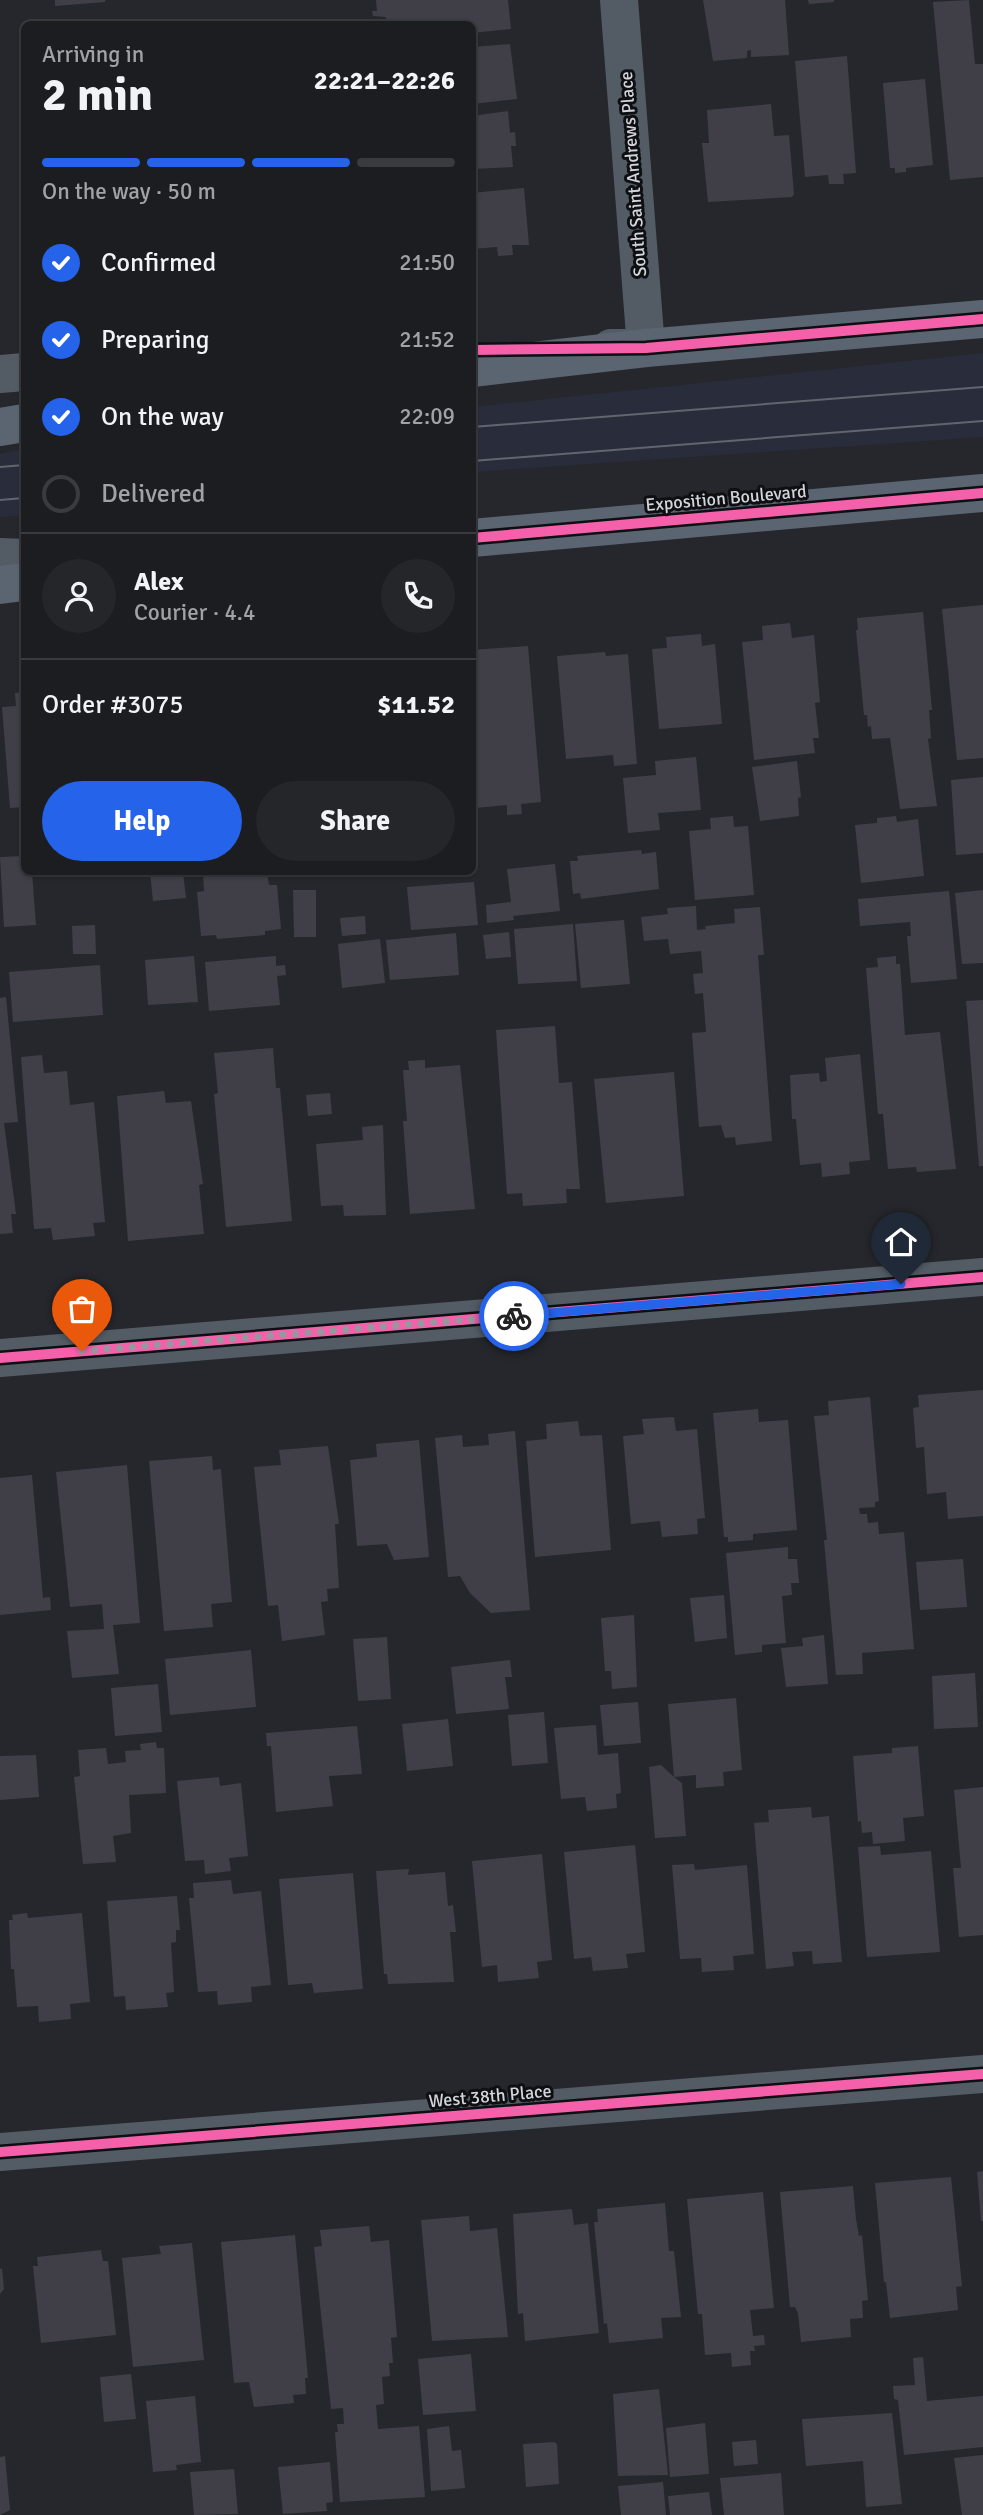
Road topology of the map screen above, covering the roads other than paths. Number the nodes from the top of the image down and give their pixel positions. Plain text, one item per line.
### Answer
1 (619, 0) edge
2 (983, 319) edge
3 (646, 348) junction
4 (476, 349) edge
5 (476, 368) edge
6 (21, 372) edge
7 (0, 374) edge
8 (21, 424) edge
9 (0, 427) edge
10 (983, 493) edge
11 (476, 538) edge
12 (0, 557) edge
13 (21, 558) edge
14 (21, 582) edge
15 (0, 585) edge
16 (983, 1277) edge
17 (0, 1358) edge
18 (983, 2074) edge
19 (0, 2152) edge

1 - 3 street, South Saint Andrews Place
2 - 3 main road
3 - 4 street
3 - 5 main road
6 - 7 street
8 - 9 main road
10 - 11 main road, Exposition Boulevard
12 - 13 street
14 - 15 main road
16 - 17 street
18 - 19 street, West 38th Place

